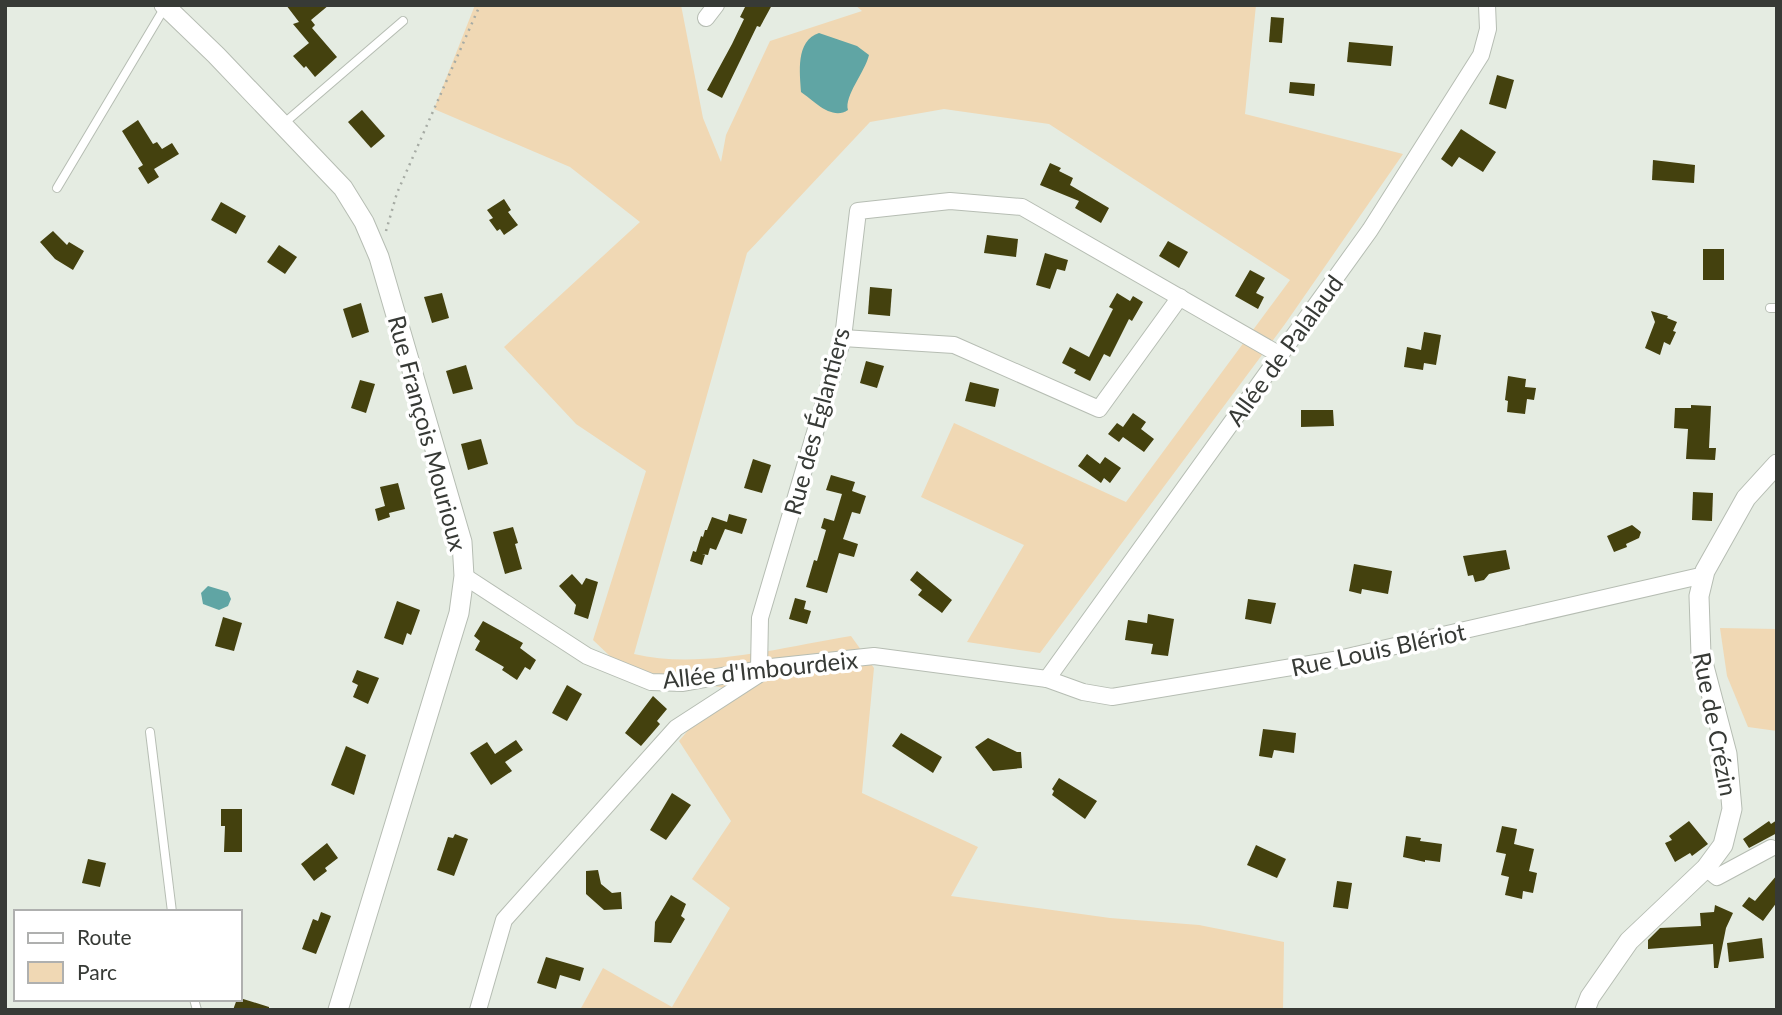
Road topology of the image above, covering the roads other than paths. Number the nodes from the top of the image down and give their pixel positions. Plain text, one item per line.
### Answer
1 (1488, 5) edge
2 (164, 6) edge
3 (403, 21) dead end
4 (282, 125) junction
5 (57, 188) dead end
6 (1180, 297) junction
7 (842, 338) junction
8 (1280, 355) junction
9 (1777, 464) edge
10 (1705, 571) junction
11 (464, 576) junction
12 (874, 656) joint
13 (765, 668) junction
14 (1047, 679) junction
15 (150, 732) dead end
16 (1771, 848) dead end
17 (1706, 868) junction
18 (172, 910) edge
19 (1592, 1005) edge
20 (338, 1010) edge
21 (478, 1010) edge

1 - 8 street, Allée de Palalaud
2 - 4 street, Rue François Mourioux
2 - 5 lane
3 - 4 lane
4 - 11 street, Rue François Mourioux
6 - 7 street
6 - 7 street, Rue des Églantiers
6 - 8 street, Rue des Églantiers
7 - 13 street, Rue des Églantiers
8 - 14 street, Allée de Palalaud
9 - 10 street, Rue de Crézin
10 - 14 street, Rue Louis Blériot
10 - 17 street, Rue de Crézin
11 - 13 street, Allée d'Imbourdeix
11 - 20 street, Rue François Mourioux
12 - 13 street, Allée d'Imbourdeix
12 - 14 street, Rue Louis Blériot
13 - 21 street
15 - 18 lane
16 - 17 street
17 - 19 street, Rue de Crézin

